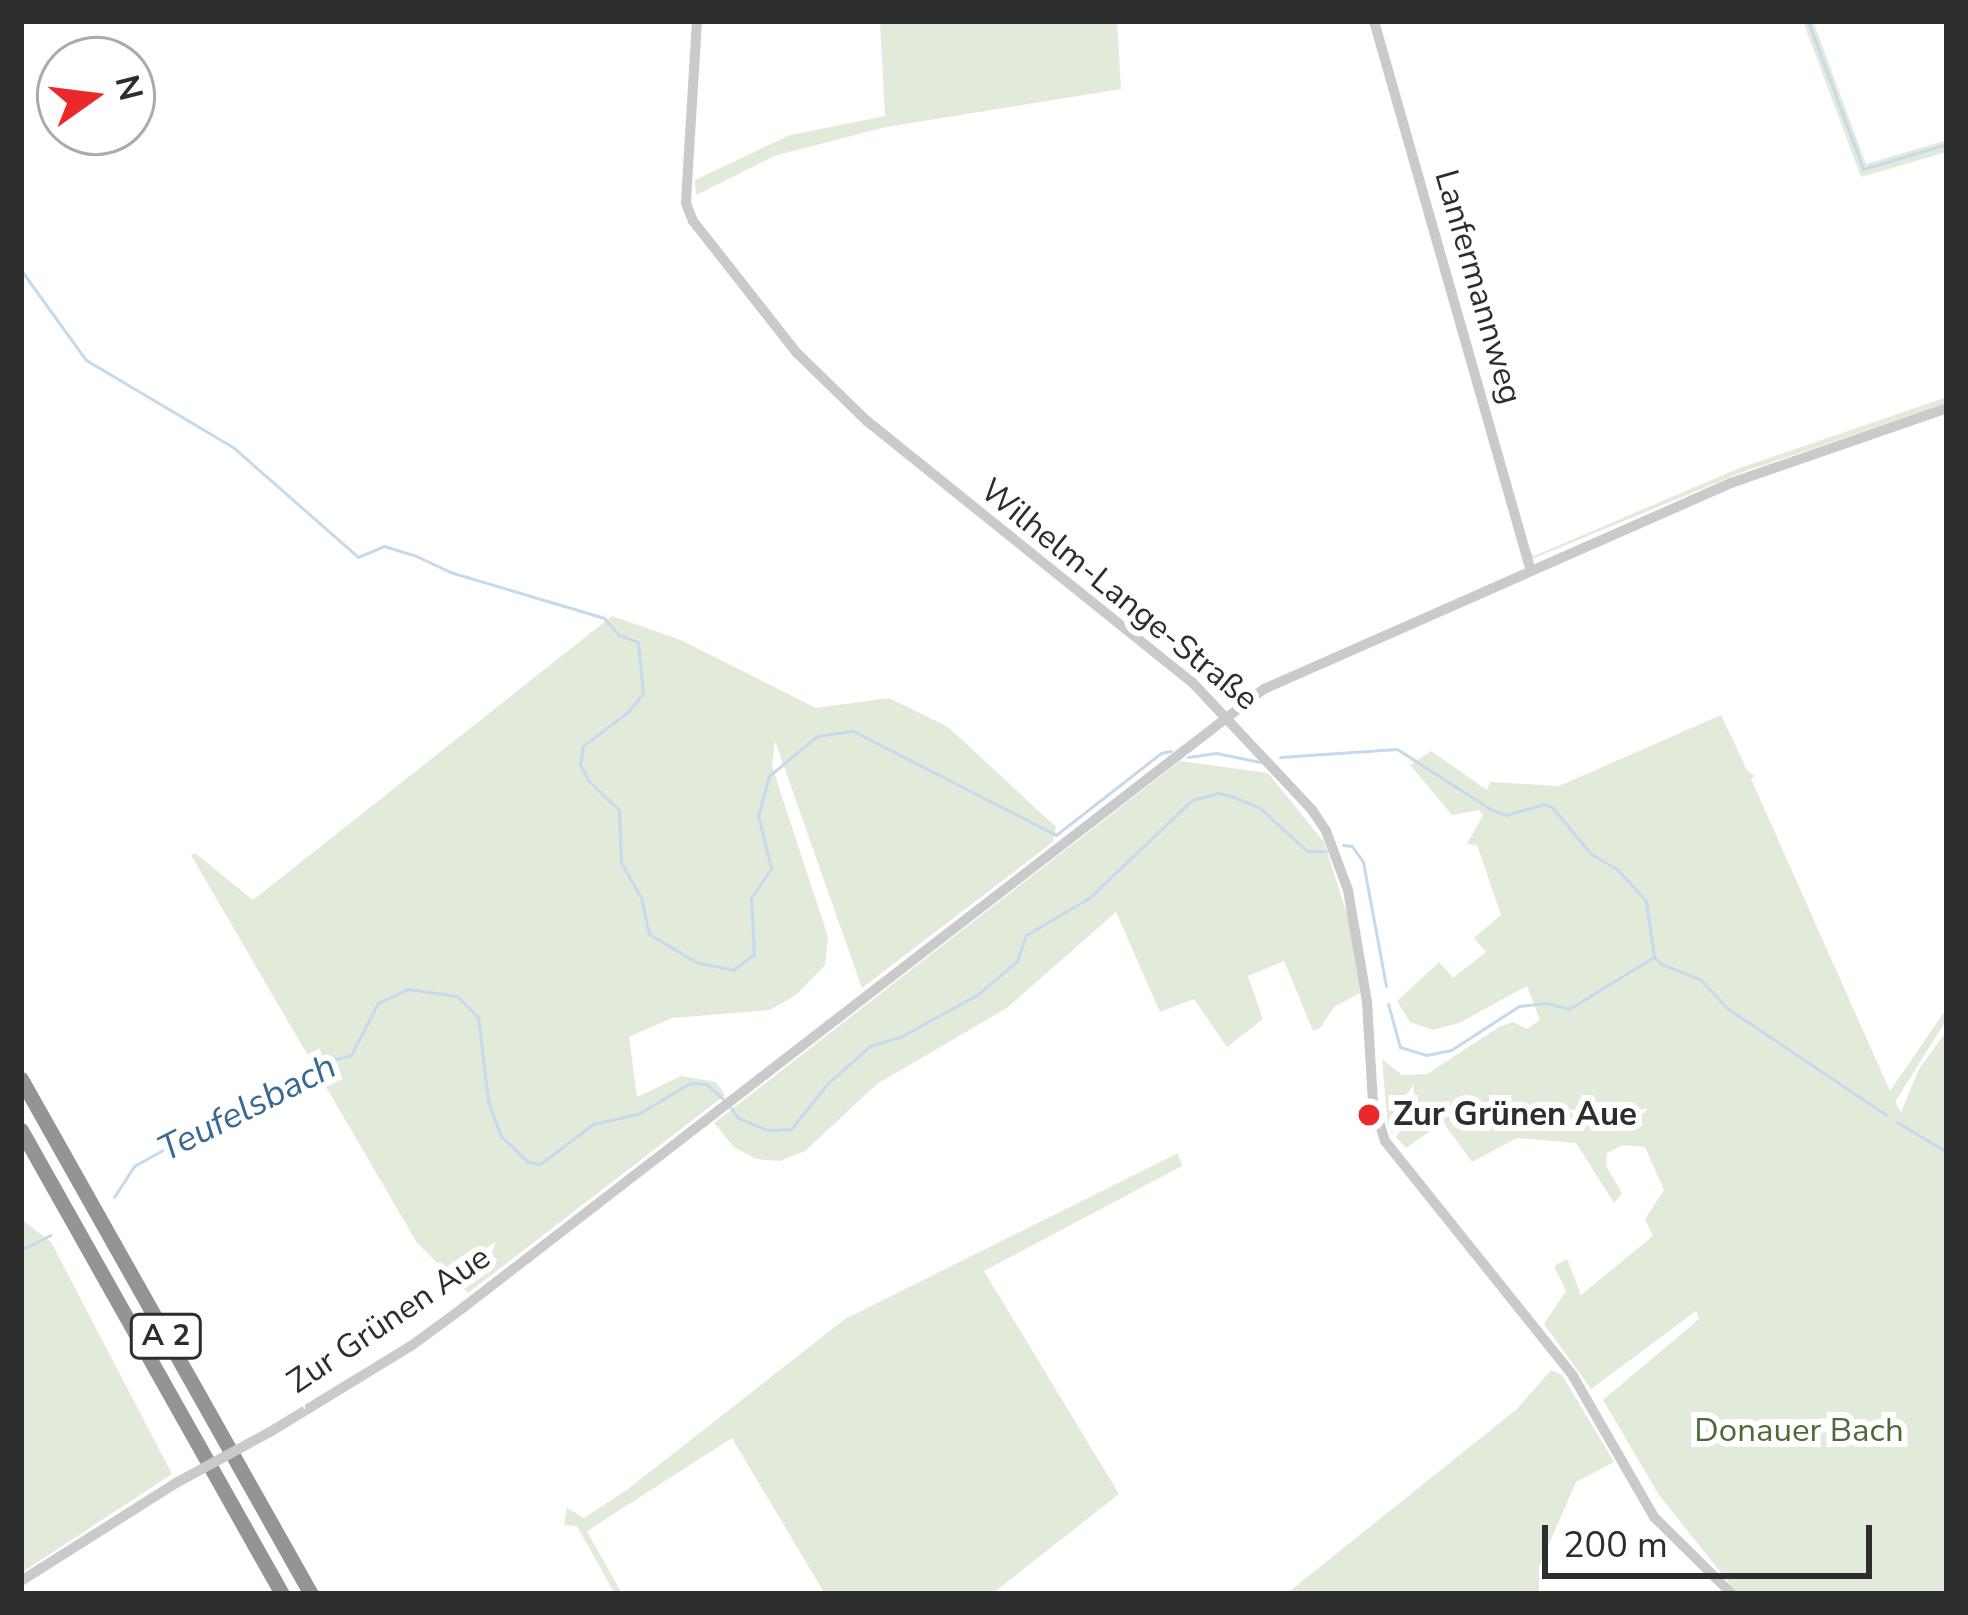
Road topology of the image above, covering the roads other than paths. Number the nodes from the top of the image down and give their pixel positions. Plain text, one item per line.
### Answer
1 (697, 21) edge
2 (1373, 21) edge
3 (1947, 408) edge
4 (1530, 568) junction
5 (1227, 713) junction
6 (21, 1079) edge
7 (21, 1130) edge
8 (21, 1582) edge
9 (282, 1594) edge
10 (311, 1594) edge
11 (1732, 1594) edge

1 - 5 street, Wilhelm-Lange-Straße
2 - 4 street, Lanfermannweg
3 - 4 street, Zur Grünen Aue
4 - 5 street, Zur Grünen Aue
5 - 8 street, Zur Grünen Aue, bridge
5 - 11 street, Wilhelm-Lange-Straße
6 - 10 highway, A 2
7 - 9 highway, A 2

